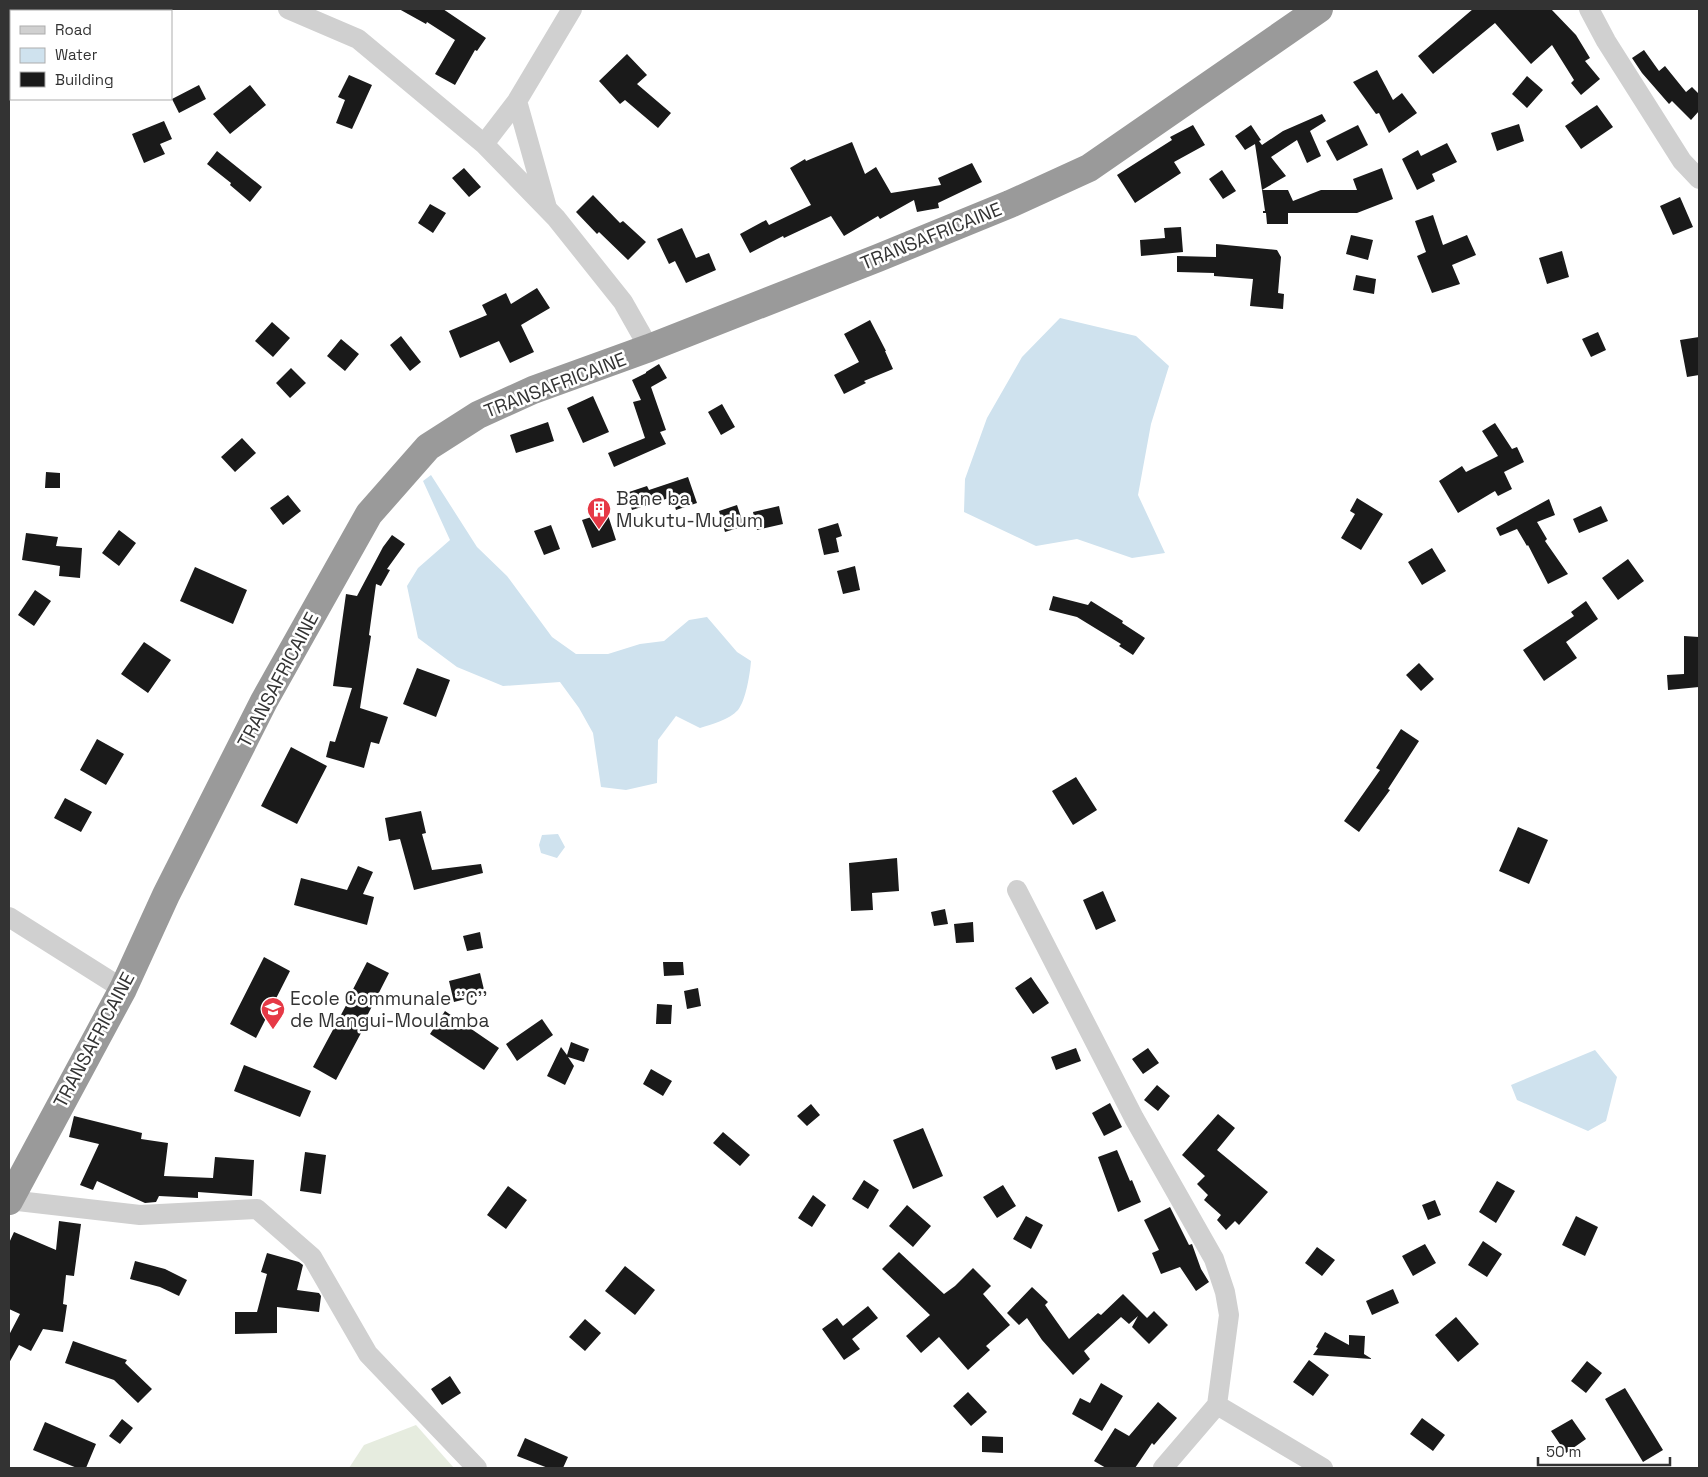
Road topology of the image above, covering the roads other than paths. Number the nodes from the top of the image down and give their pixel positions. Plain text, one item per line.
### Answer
1 (288, 9) edge
2 (572, 9) edge
3 (1589, 9) edge
4 (1312, 11) edge
5 (517, 101) junction
6 (484, 144) junction
7 (1699, 179) edge
8 (548, 212) junction
9 (649, 348) junction
10 (1018, 890) dead end
11 (9, 917) edge
12 (123, 989) junction
13 (9, 1200) edge
14 (1217, 1405) junction
15 (477, 1468) edge
16 (1163, 1468) edge
17 (1322, 1468) edge

1 - 6 street
2 - 5 street
3 - 7 street
4 - 9 highway, TRANSAFRICAINE
5 - 6 street
5 - 8 street
6 - 8 street
8 - 9 street
9 - 12 highway, TRANSAFRICAINE
10 - 14 street
11 - 12 street
12 - 13 highway, TRANSAFRICAINE
13 - 15 street
14 - 16 street
14 - 17 street

